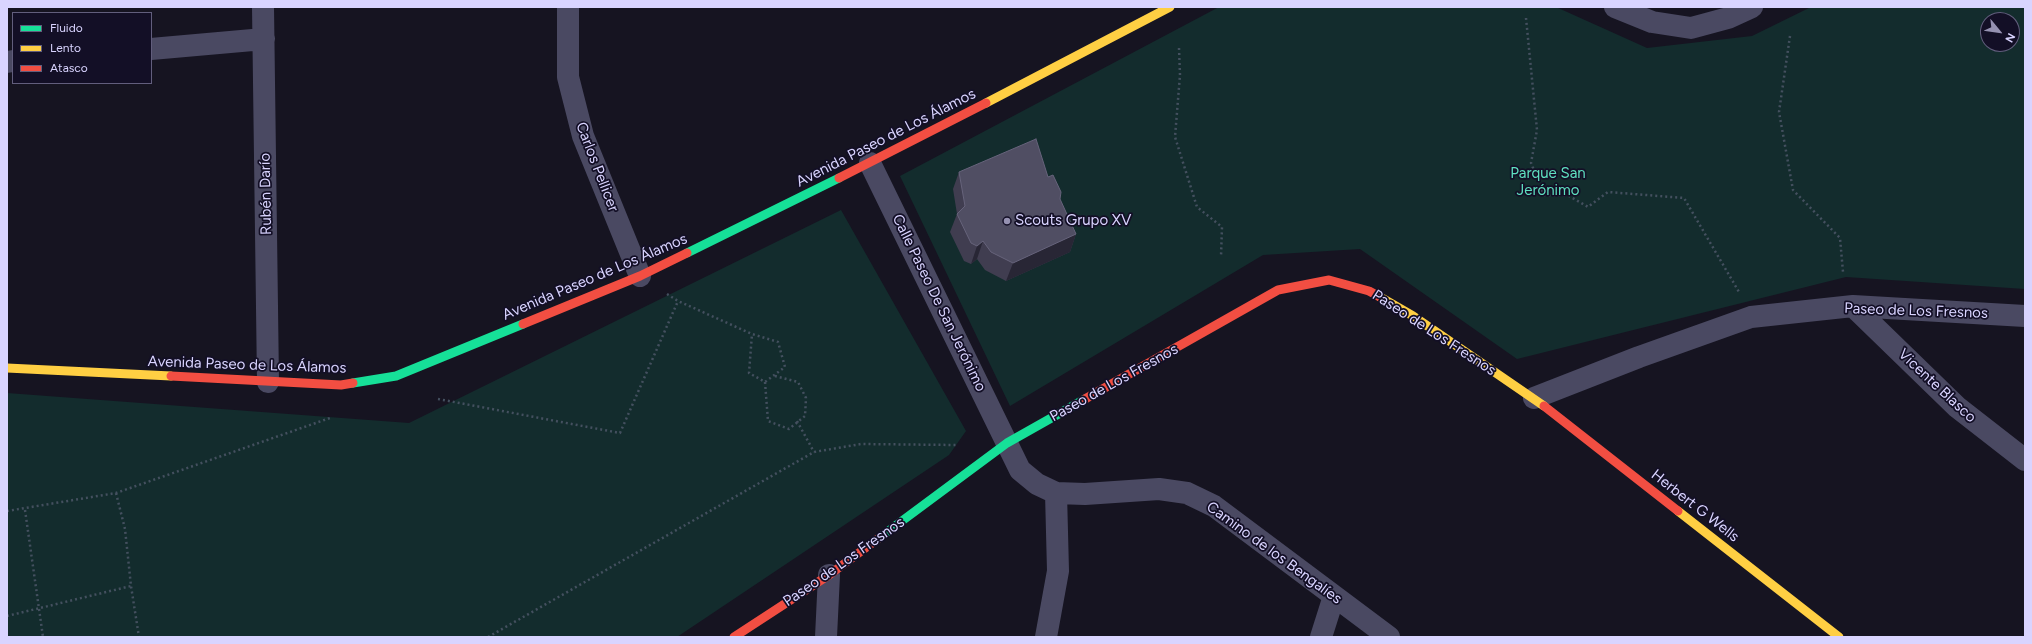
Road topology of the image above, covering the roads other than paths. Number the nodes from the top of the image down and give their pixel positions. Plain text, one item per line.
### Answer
1 (263, 7) edge
2 (568, 7) edge
3 (1170, 7) edge
4 (1615, 7) edge
5 (1752, 7) edge
6 (264, 39) junction
7 (152, 49) edge
8 (870, 163) junction
9 (640, 276) junction
10 (1853, 306) junction
11 (2025, 316) edge
12 (7, 368) edge
13 (268, 382) junction
14 (1534, 398) junction
15 (1007, 443) junction
16 (2025, 460) edge
17 (1056, 493) junction
18 (829, 576) junction
19 (1334, 596) junction
20 (734, 637) edge
21 (826, 637) edge
22 (1046, 637) edge
23 (1321, 637) edge
24 (1389, 637) edge
25 (1839, 637) edge

1 - 6 street, Rubén Darío
2 - 9 street, Carlos Pellicer
3 - 8 street, Avenida Paseo de Los Álamos
4 - 5 street
6 - 7 street
6 - 13 street, Rubén Darío
8 - 9 street, Avenida Paseo de Los Álamos
8 - 15 street, Calle Paseo De San Jerónimo
9 - 13 street, Avenida Paseo de Los Álamos
10 - 11 street, Paseo de Los Fresnos
10 - 14 street, Paseo de Los Fresnos
10 - 16 street, Vicente Blasco
12 - 13 street, Avenida Paseo de Los Álamos
14 - 15 street, Paseo de Los Fresnos
14 - 25 street, Herbert G Wells
15 - 17 street, Camino de los Bengalíes
15 - 18 street, Paseo de Los Fresnos
17 - 19 street, Camino de los Bengalíes
17 - 22 street
18 - 20 street, Paseo de Los Fresnos
18 - 21 street
19 - 23 street
19 - 24 street, Camino de los Bengalíes

